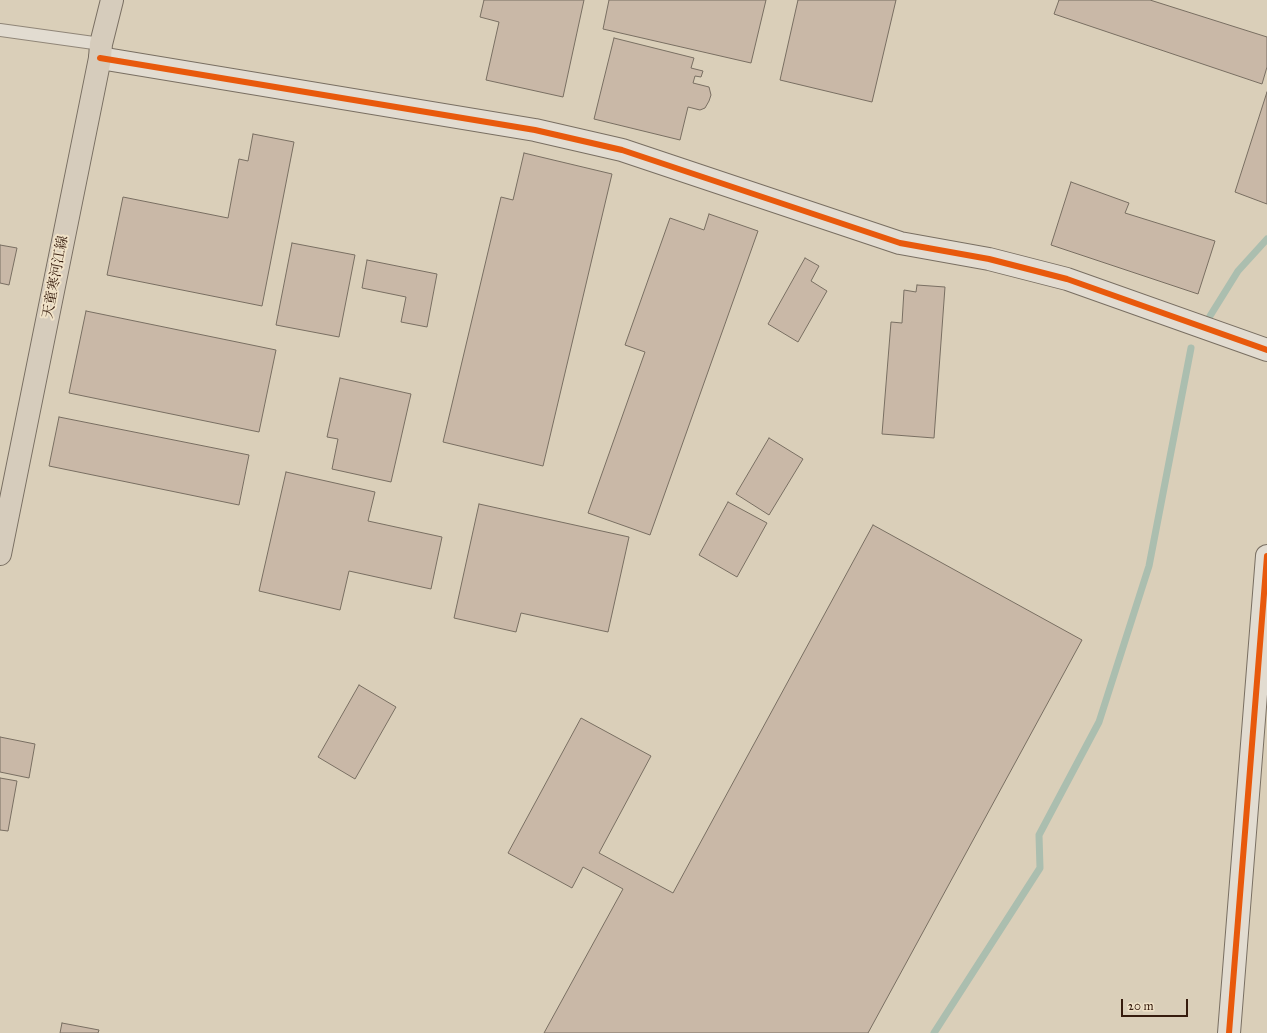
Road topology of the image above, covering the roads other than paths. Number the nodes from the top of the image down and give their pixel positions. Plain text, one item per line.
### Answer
1 (112, 0) edge
2 (0, 30) edge
3 (101, 51) junction
4 (1267, 350) edge
5 (0, 554) edge
6 (1267, 556) edge
7 (1229, 1033) edge

1 - 3 main road, 天童寒河江線
2 - 3 lane
3 - 4 street
3 - 5 main road, 天童寒河江線
6 - 7 street

